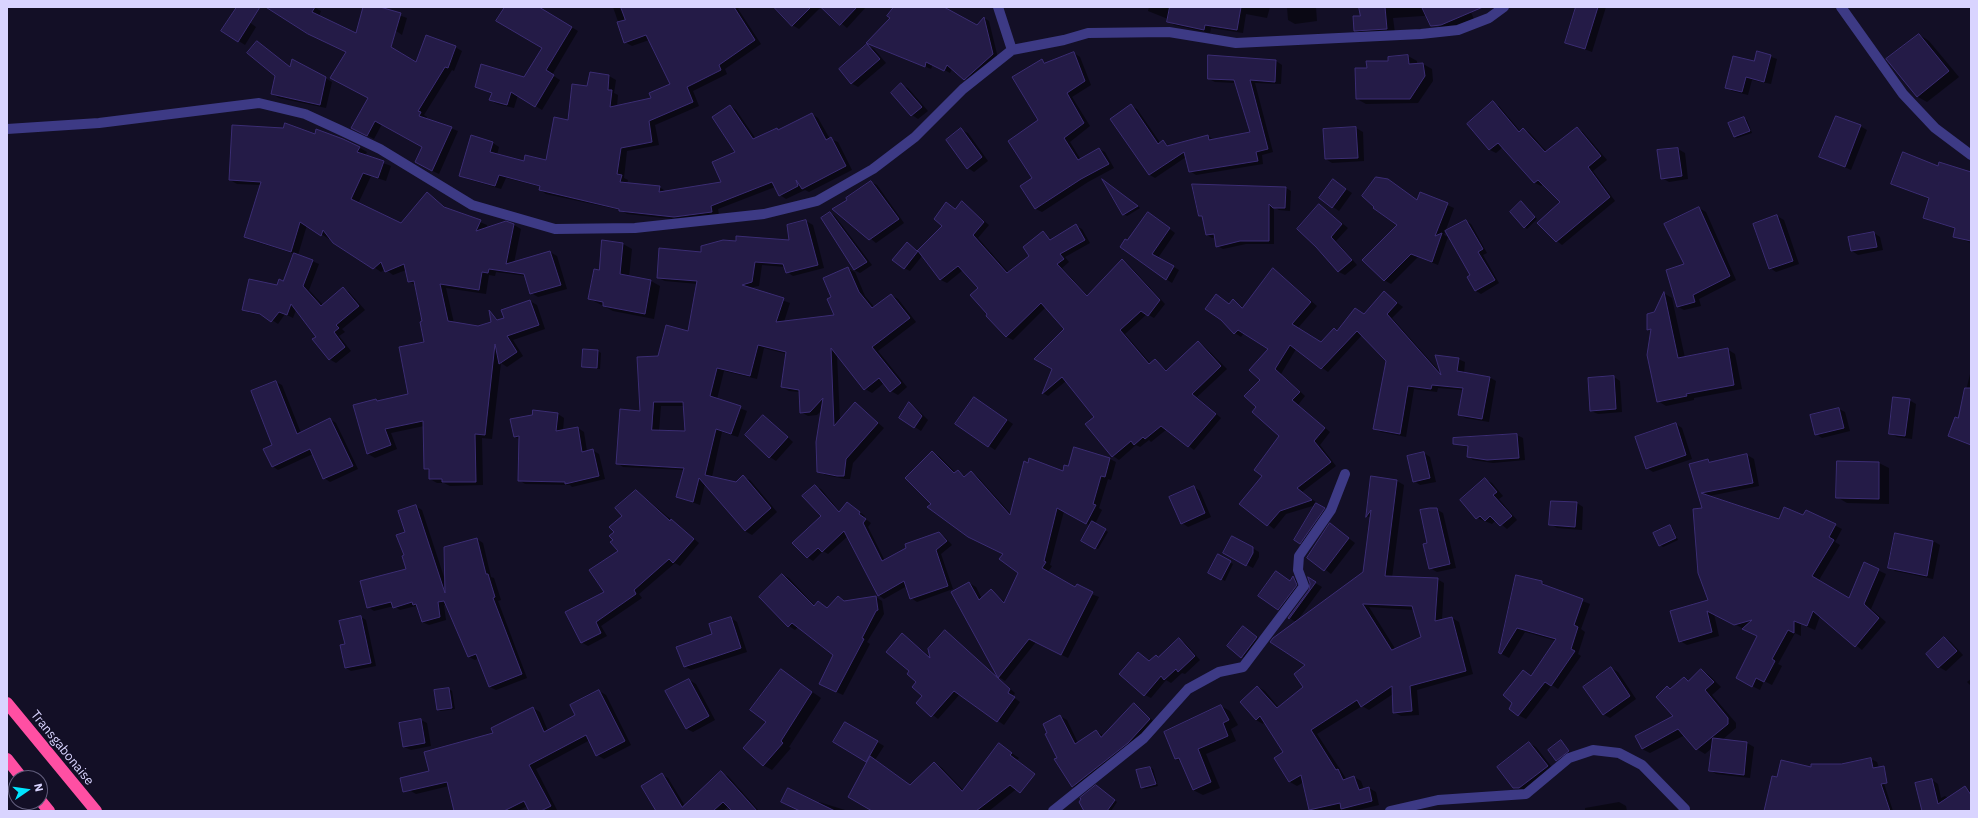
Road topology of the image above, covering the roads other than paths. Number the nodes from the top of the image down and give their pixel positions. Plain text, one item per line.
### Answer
1 (998, 7) edge
2 (1504, 7) edge
3 (1841, 7) edge
4 (1012, 50) junction
5 (7, 129) edge
6 (1971, 155) edge
7 (1345, 474) dead end
8 (7, 703) edge
9 (7, 759) edge
10 (16, 770) edge
11 (1685, 808) dead end
12 (96, 811) edge
13 (1053, 811) edge
14 (1390, 811) edge

1 - 4 street
2 - 4 street
3 - 6 street
4 - 5 street
7 - 13 street
8 - 12 highway, Transgabonaise
9 - 10 highway
11 - 14 street

